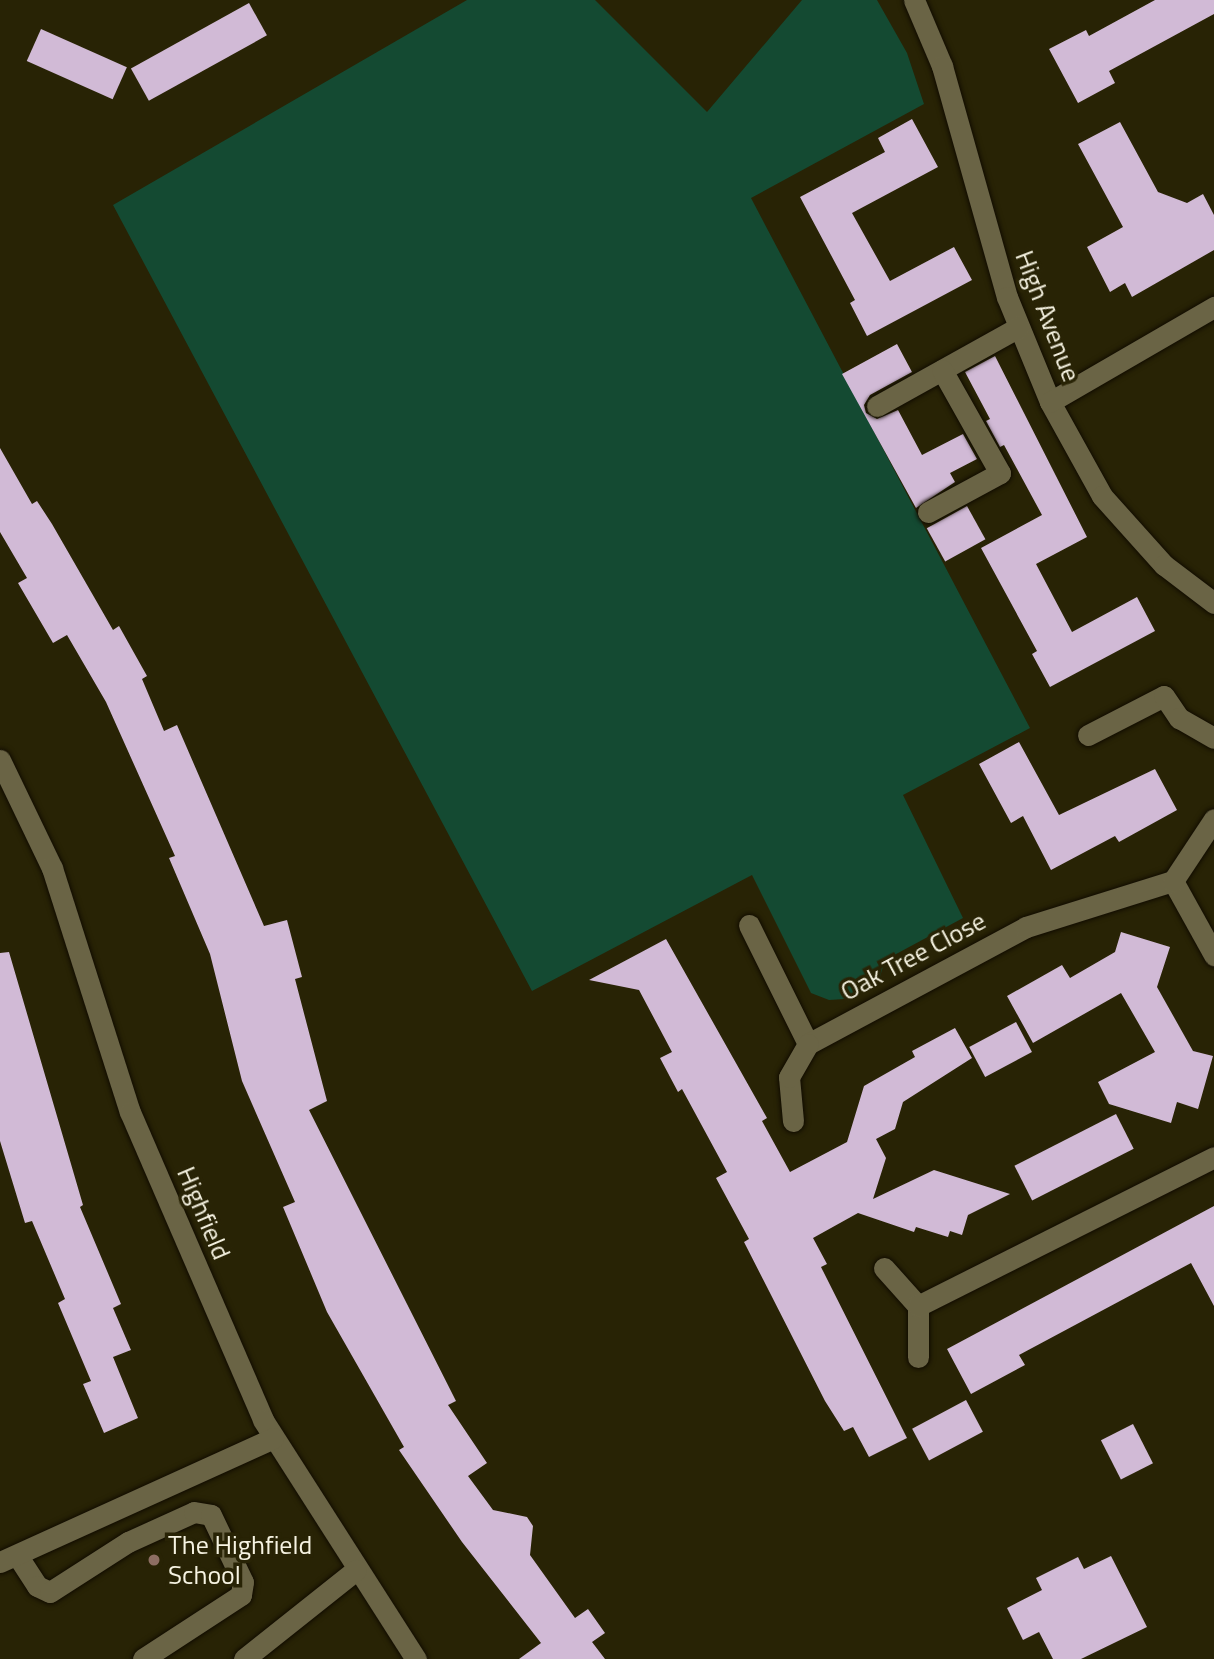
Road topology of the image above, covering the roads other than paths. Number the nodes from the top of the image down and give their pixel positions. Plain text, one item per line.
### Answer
1 (914, 0) edge
2 (1214, 307) edge
3 (1019, 327) junction
4 (942, 370) junction
5 (1050, 402) junction
6 (877, 406) dead end
7 (928, 512) dead end
8 (1214, 603) edge
9 (1088, 735) dead end
10 (1214, 738) edge
11 (0, 760) edge
12 (1214, 819) edge
13 (1173, 881) junction
14 (749, 925) dead end
15 (1214, 956) edge
16 (808, 1044) junction
17 (793, 1121) dead end
18 (1214, 1157) edge
19 (884, 1268) dead end
20 (918, 1306) junction
21 (918, 1357) dead end
22 (273, 1438) junction
23 (8, 1558) edge
24 (356, 1570) junction
25 (143, 1659) edge
26 (244, 1659) edge
27 (416, 1659) edge

1 - 3 street, High Avenue
2 - 5 street
3 - 4 street
3 - 5 street, High Avenue
4 - 6 street
4 - 7 street
5 - 8 street, High Avenue
9 - 10 street
11 - 22 street, Highfield
12 - 13 street
13 - 15 street
13 - 16 street, Oak Tree Close
14 - 16 street
16 - 17 street
18 - 20 street
19 - 20 street
20 - 21 street
22 - 23 street
22 - 24 street, Highfield
23 - 25 street
24 - 26 street
24 - 27 street, Highfield

